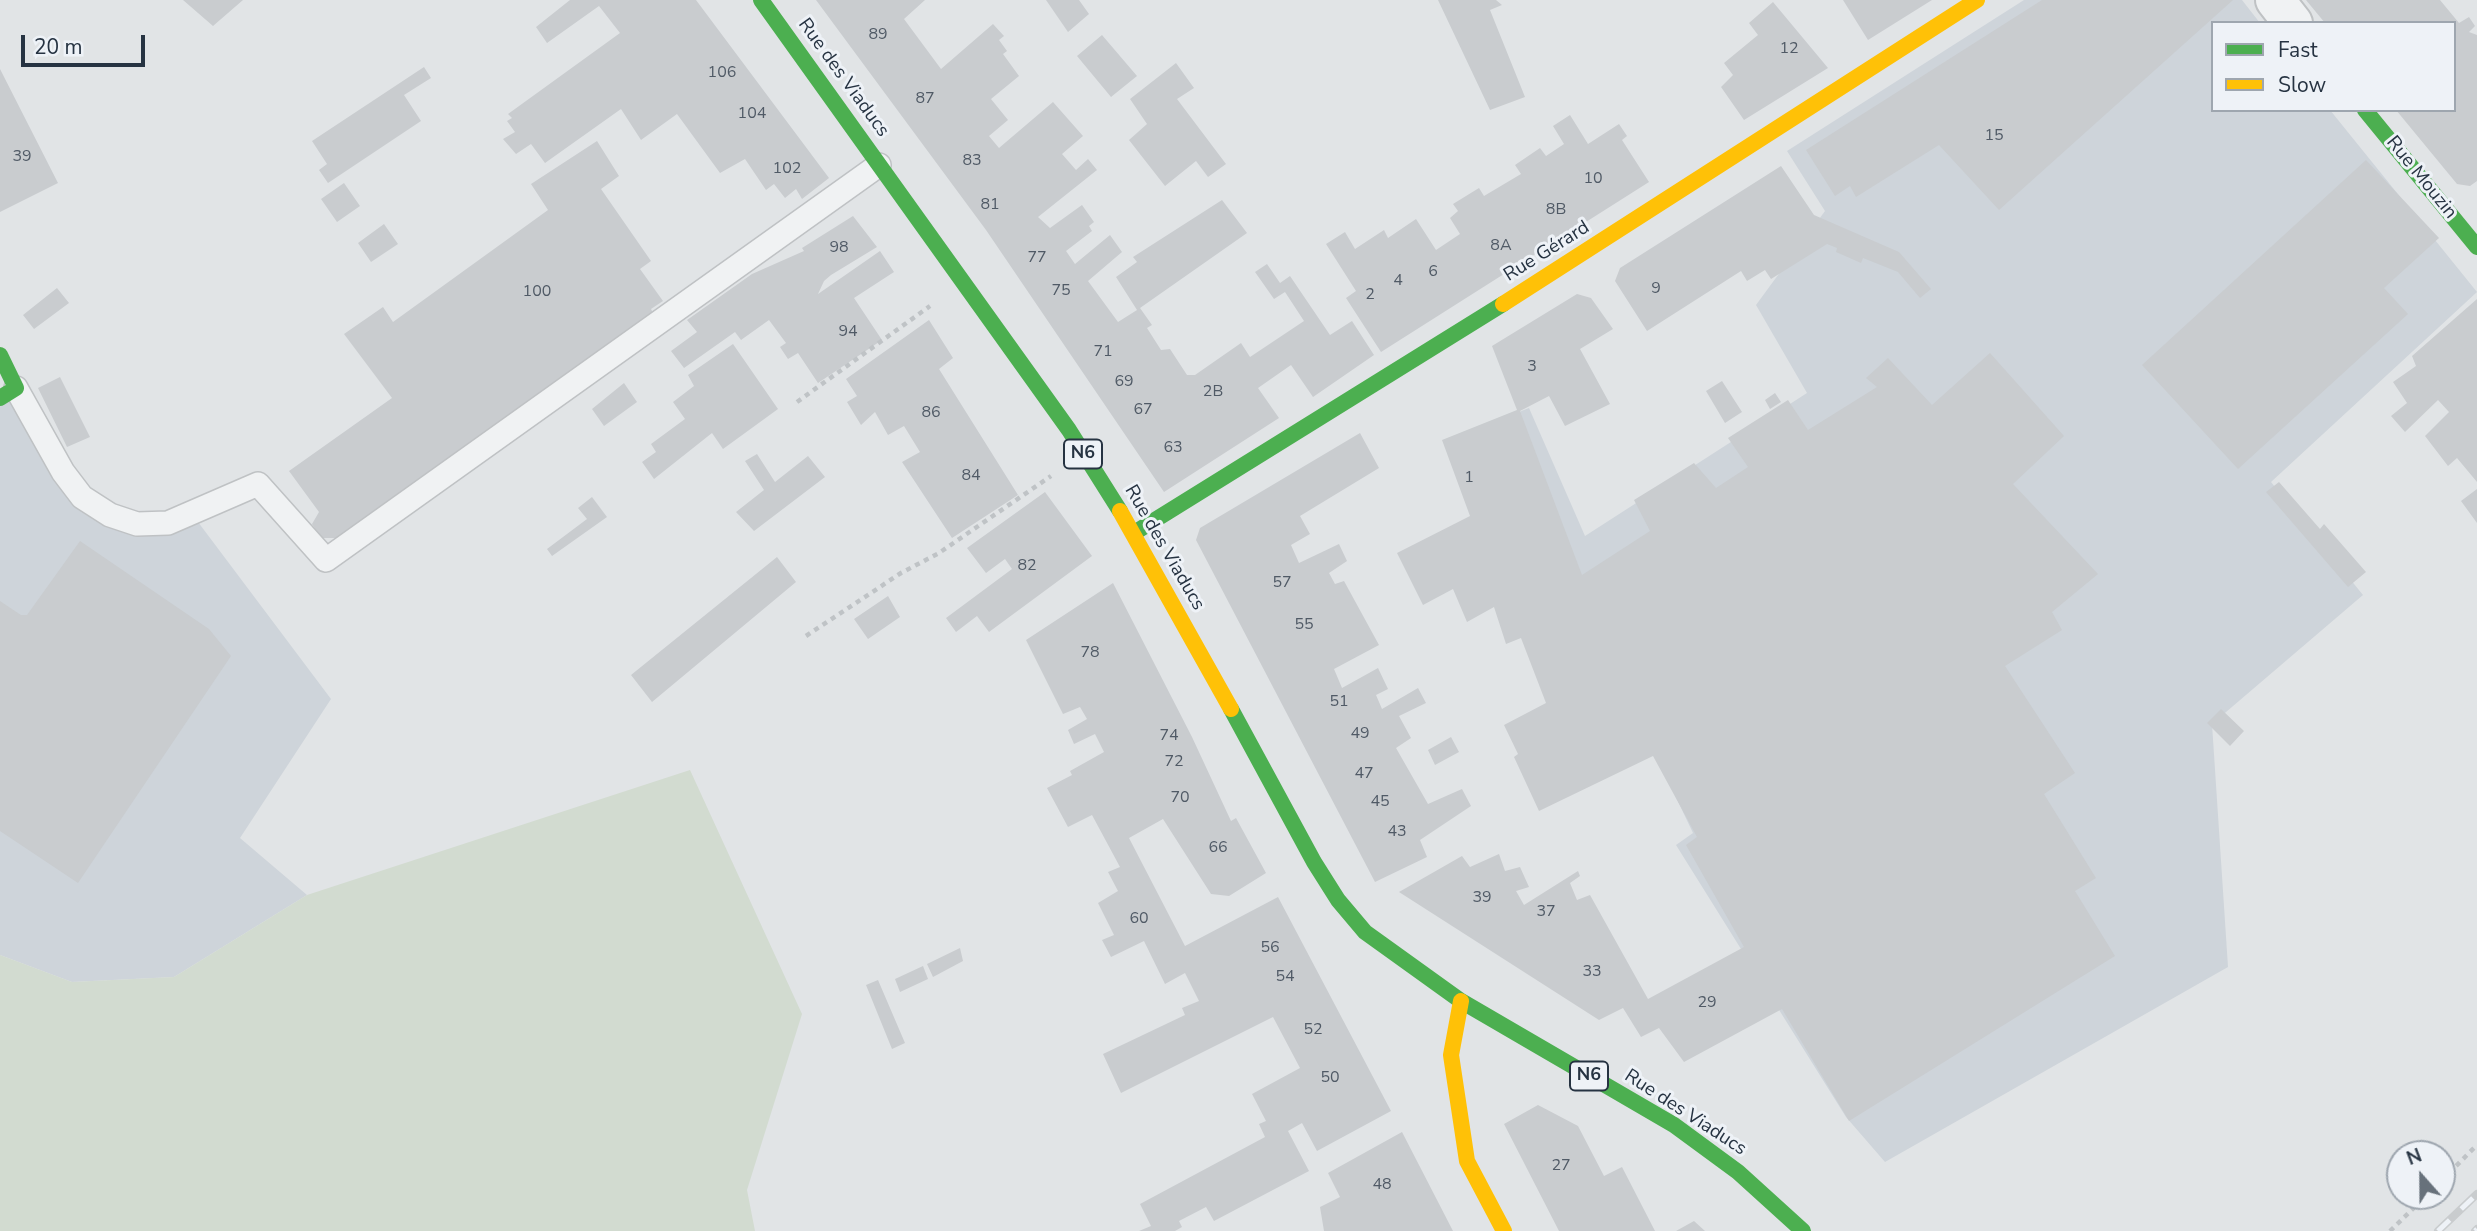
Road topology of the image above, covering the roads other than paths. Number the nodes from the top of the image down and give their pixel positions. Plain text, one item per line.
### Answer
1 (761, 0) edge
2 (1977, 0) edge
3 (2275, 0) edge
4 (2292, 21) edge
5 (2367, 112) edge
6 (879, 165) junction
7 (2477, 247) edge
8 (0, 355) edge
9 (8, 393) edge
10 (1134, 533) junction
11 (1461, 1001) junction
12 (1504, 1231) edge
13 (1803, 1231) edge

1 - 6 main road, Rue des Viaducs / N6
2 - 10 main road, Rue Gérard
3 - 4 street
5 - 7 main road, Rue Mouzin
6 - 9 lane
6 - 10 main road, Rue des Viaducs / N6
8 - 9 main road
10 - 11 main road, Rue des Viaducs / N6
11 - 12 main road
11 - 13 main road, Rue des Viaducs / N6

